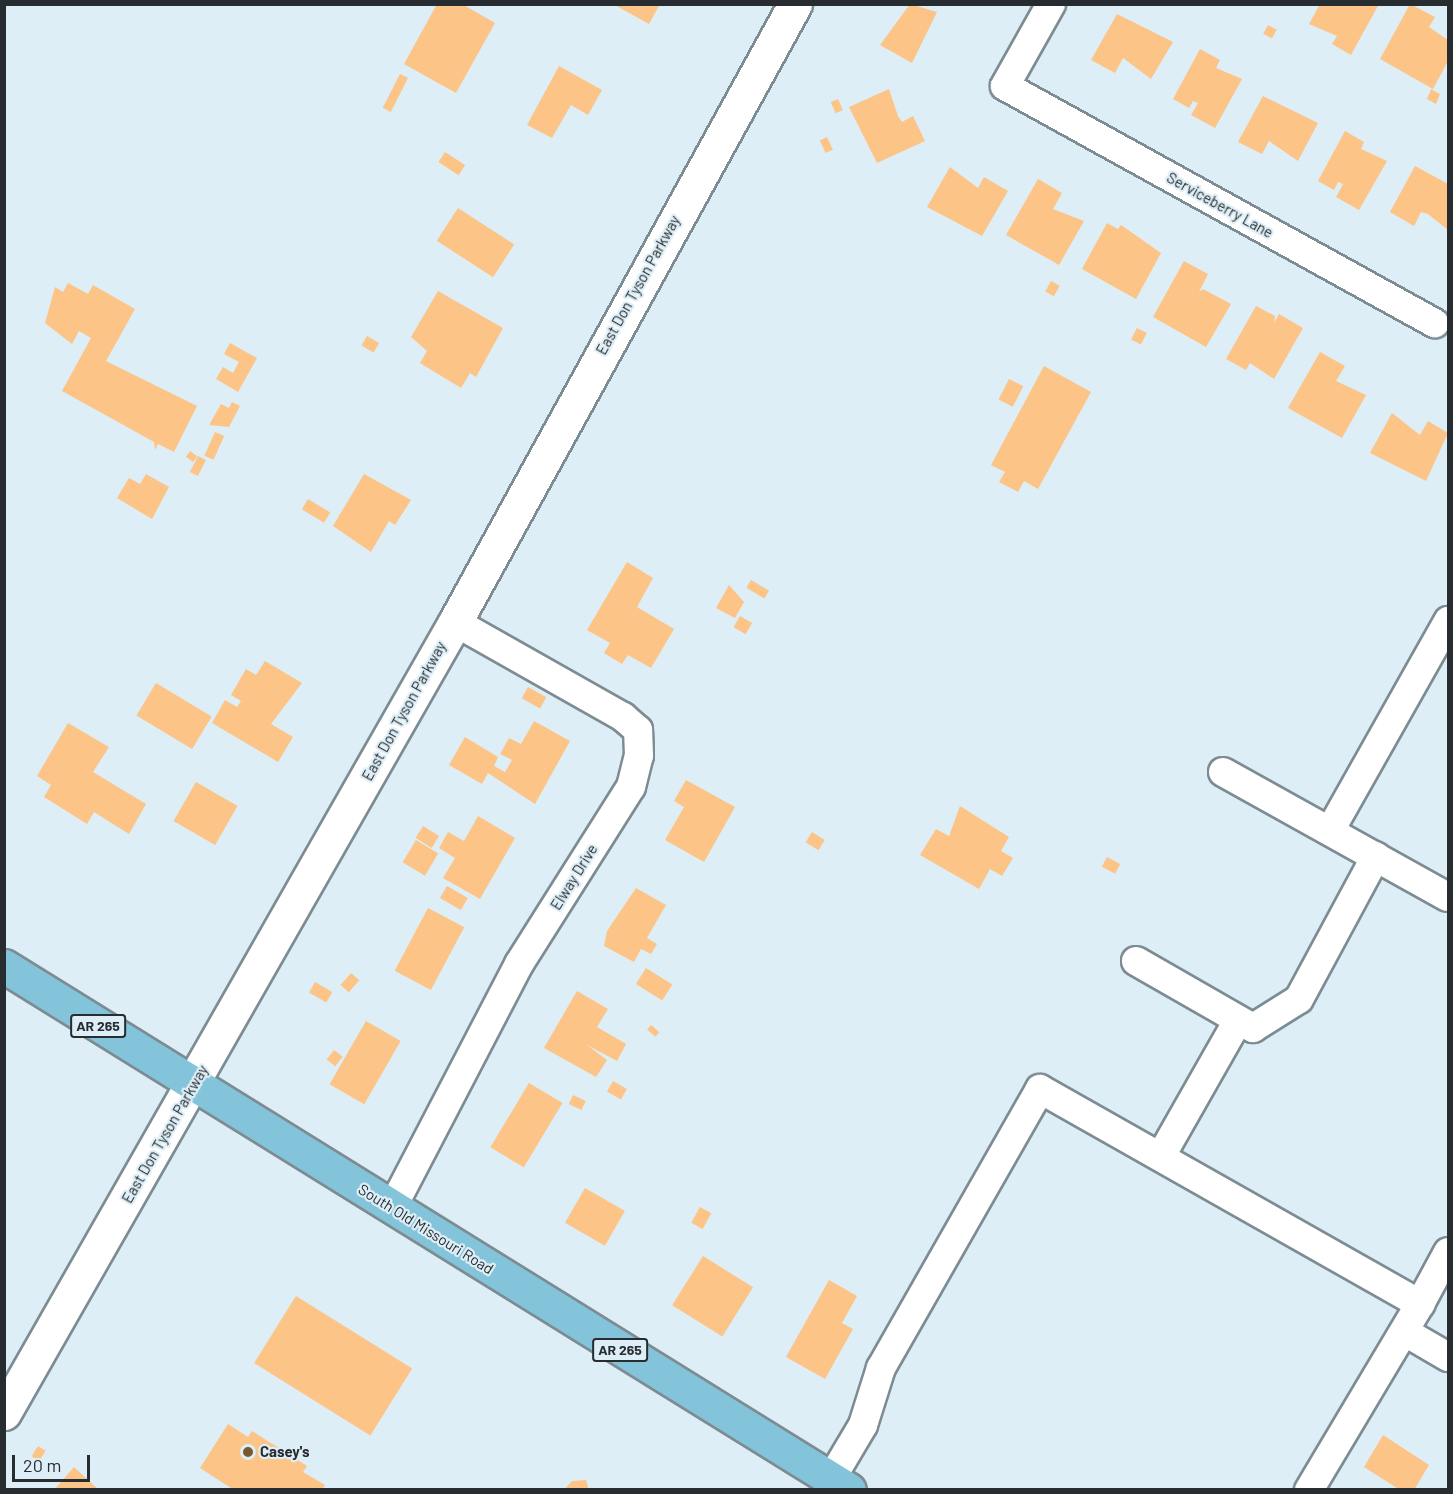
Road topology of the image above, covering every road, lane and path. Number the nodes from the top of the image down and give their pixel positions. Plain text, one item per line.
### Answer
1 (795, 4) edge
2 (1051, 4) edge
3 (1435, 323) dead end
4 (1449, 621) edge
5 (455, 622) junction
6 (1223, 771) dead end
7 (1331, 829) junction
8 (1376, 856) junction
9 (1449, 897) edge
10 (1136, 961) dead end
11 (4, 966) edge
12 (1237, 1023) junction
13 (192, 1086) junction
14 (1161, 1156) junction
15 (392, 1208) junction
16 (1449, 1252) edge
17 (1420, 1304) junction
18 (1405, 1332) junction
19 (1449, 1357) edge
20 (4, 1413) edge
21 (840, 1484) edge
22 (1309, 1490) edge

1 - 5 main road, East Don Tyson Parkway
2 - 3 street, Serviceberry Lane
4 - 7 street
5 - 13 main road, East Don Tyson Parkway
5 - 15 street, Elway Drive
6 - 7 street
7 - 8 street
8 - 9 street
8 - 12 street
10 - 12 street
11 - 13 main road, South Old Missouri Road / AR 265
12 - 14 street
13 - 15 main road, South Old Missouri Road / AR 265
13 - 20 main road, East Don Tyson Parkway
14 - 17 street
14 - 21 street
15 - 21 main road, South Old Missouri Road / AR 265
16 - 17 street
17 - 18 street
18 - 19 street
18 - 22 street

